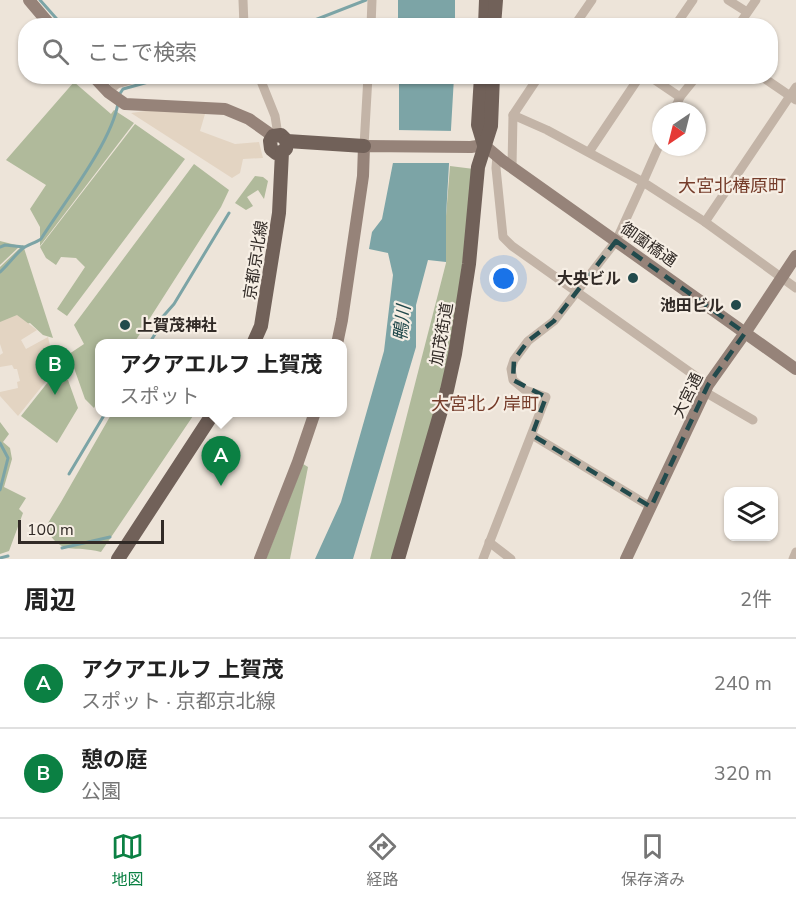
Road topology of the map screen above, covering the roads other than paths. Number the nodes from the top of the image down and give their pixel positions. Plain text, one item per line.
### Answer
1 (29, 0) edge
2 (243, 0) edge
3 (372, 0) edge
4 (486, 0) edge
5 (496, 0) edge
6 (592, 0) edge
7 (693, 0) edge
8 (728, 0) edge
9 (756, 0) edge
10 (747, 12) junction
11 (44, 18) edge
12 (244, 18) edge
13 (371, 18) edge
14 (485, 18) edge
15 (495, 18) edge
16 (580, 18) edge
17 (681, 18) edge
18 (743, 18) edge
19 (103, 84) edge
20 (131, 84) edge
21 (263, 84) edge
22 (368, 84) edge
23 (481, 84) edge
24 (493, 84) edge
25 (534, 84) edge
26 (635, 84) edge
27 (661, 84) edge
28 (691, 84) edge
29 (773, 84) edge
30 (796, 87) edge
31 (115, 94) junction
32 (680, 97) junction
33 (793, 98) edge
34 (678, 102) edge
35 (513, 115) junction
36 (281, 144) junction
37 (367, 146) junction
38 (478, 146) junction
39 (589, 153) junction
40 (497, 155) junction
41 (654, 156) edge
42 (512, 167) junction
43 (643, 182) junction
44 (705, 222) junction
45 (616, 241) junction
46 (796, 256) edge
47 (782, 276) junction
48 (796, 288) edge
49 (577, 291) junction
50 (745, 333) junction
51 (255, 339) edge
52 (338, 339) edge
53 (796, 369) edge
54 (706, 389) junction
55 (211, 417) edge
56 (313, 417) edge
57 (753, 420) dead end
58 (532, 435) junction
59 (651, 507) junction
60 (489, 542) junction
61 (796, 552) edge
62 (118, 559) edge
63 (260, 559) edge
64 (398, 559) edge
65 (483, 559) edge
66 (511, 559) edge
67 (627, 559) edge
68 (793, 559) edge

1 - 11 street
2 - 12 street
3 - 13 street
4 - 14 main road
5 - 15 main road
6 - 16 street
7 - 17 street
8 - 10 street
9 - 10 street
10 - 18 street
19 - 31 street
20 - 31 street
21 - 36 street
22 - 37 street
23 - 38 main road, 加茂街道
24 - 38 main road, 加茂街道
25 - 35 street
26 - 39 street
27 - 32 street
28 - 32 street
29 - 33 street
30 - 33 street
31 - 36 street
32 - 34 street
33 - 44 street
35 - 39 street
35 - 42 street
36 - 37 main road
36 - 51 main road, 京都京北線
37 - 38 street
37 - 52 street
38 - 40 street, 御薗橋通
38 - 64 main road, 加茂街道
39 - 43 street
40 - 42 street, 御薗橋通
40 - 49 street
41 - 43 street
42 - 45 street, 御薗橋通
43 - 44 street
43 - 45 street
44 - 47 street
45 - 49 street
45 - 50 street, 御薗橋通
46 - 47 street, 大宮通
47 - 48 street
47 - 50 street, 大宮通
49 - 54 street
49 - 58 street
50 - 53 street, 御薗橋通
50 - 54 street, 大宮通
54 - 57 street
54 - 59 street, 大宮通
55 - 62 main road
56 - 63 street
58 - 59 street
58 - 60 street
59 - 67 street, 大宮通
60 - 65 street
60 - 66 street
61 - 68 street

